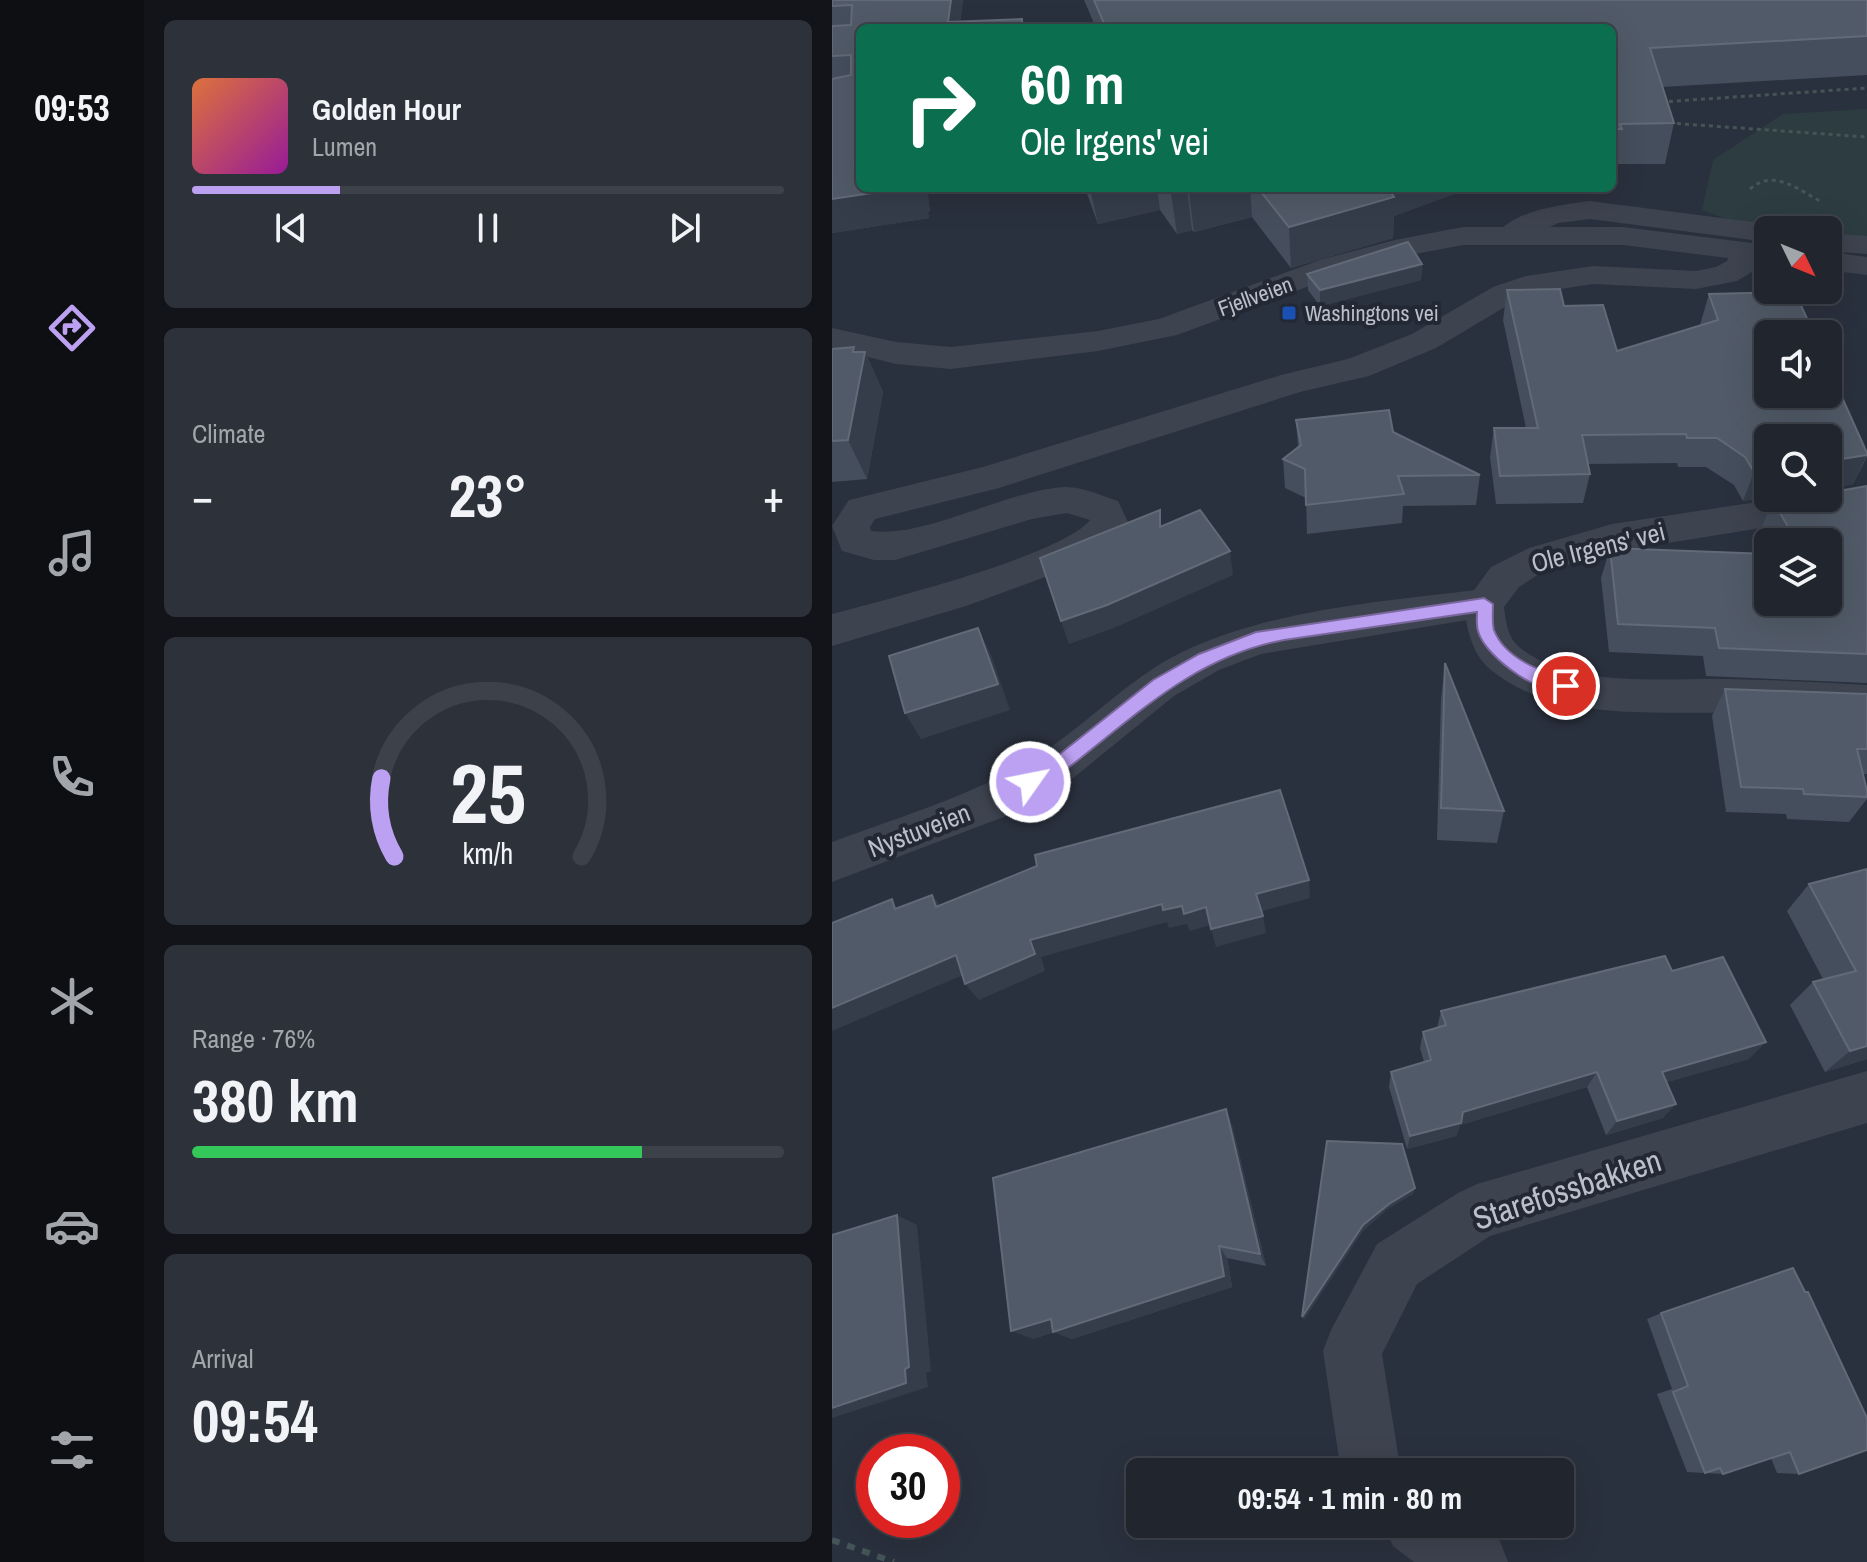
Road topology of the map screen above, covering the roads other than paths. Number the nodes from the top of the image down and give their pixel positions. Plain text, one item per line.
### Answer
1 (1842, 243) edge
2 (1867, 245) edge
3 (1754, 246) edge
4 (1754, 252) edge
5 (1842, 263) edge
6 (1867, 266) edge
7 (835, 343) edge
8 (1867, 498) edge
9 (1484, 604) junction
10 (832, 630) edge
11 (1867, 702) edge
12 (832, 862) edge
13 (1867, 1097) edge
14 (1368, 1458) edge
15 (1434, 1538) edge
16 (1476, 1562) edge

1 - 2 street
3 - 7 street, Fjellveien
4 - 10 street
5 - 6 street
8 - 9 street, Ole Irgens' vei
9 - 11 street
9 - 12 street, Nystuveien
13 - 14 street, Starefossbakken
15 - 16 street

